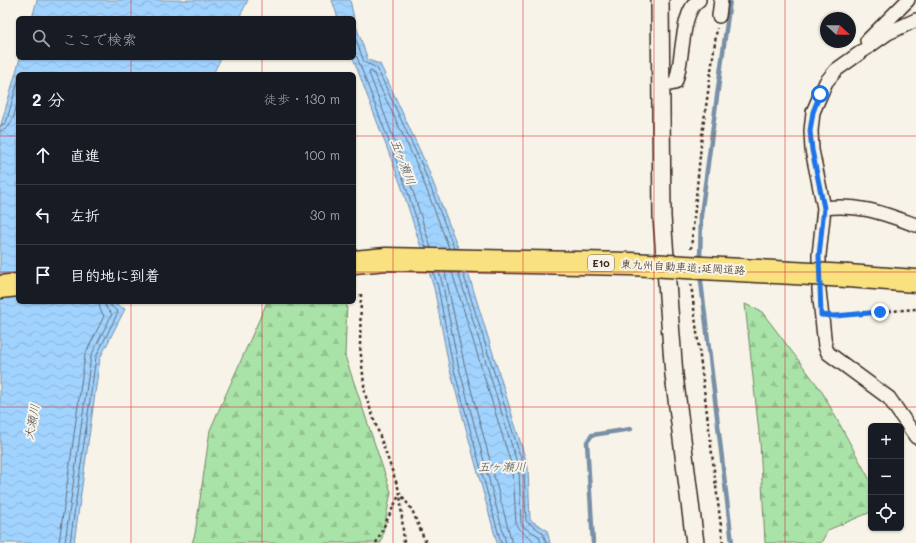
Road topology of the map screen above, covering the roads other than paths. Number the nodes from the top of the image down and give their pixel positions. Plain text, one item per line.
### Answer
1 (660, 0) edge
2 (699, 0) edge
3 (721, 0) edge
4 (908, 0) edge
5 (719, 16) dead end
6 (916, 20) edge
7 (849, 60) junction
8 (661, 86) junction
9 (824, 208) junction
10 (916, 225) edge
11 (356, 262) edge
12 (916, 282) edge
13 (16, 285) edge
14 (0, 287) edge
15 (916, 437) edge
16 (695, 543) edge

1 - 8 street
2 - 8 street
3 - 5 street
4 - 7 street
6 - 7 street
7 - 9 street
8 - 16 street
9 - 10 street
9 - 15 street
11 - 12 highway, 東九州自動車道;延岡道路 / E10, bridge
13 - 14 highway

